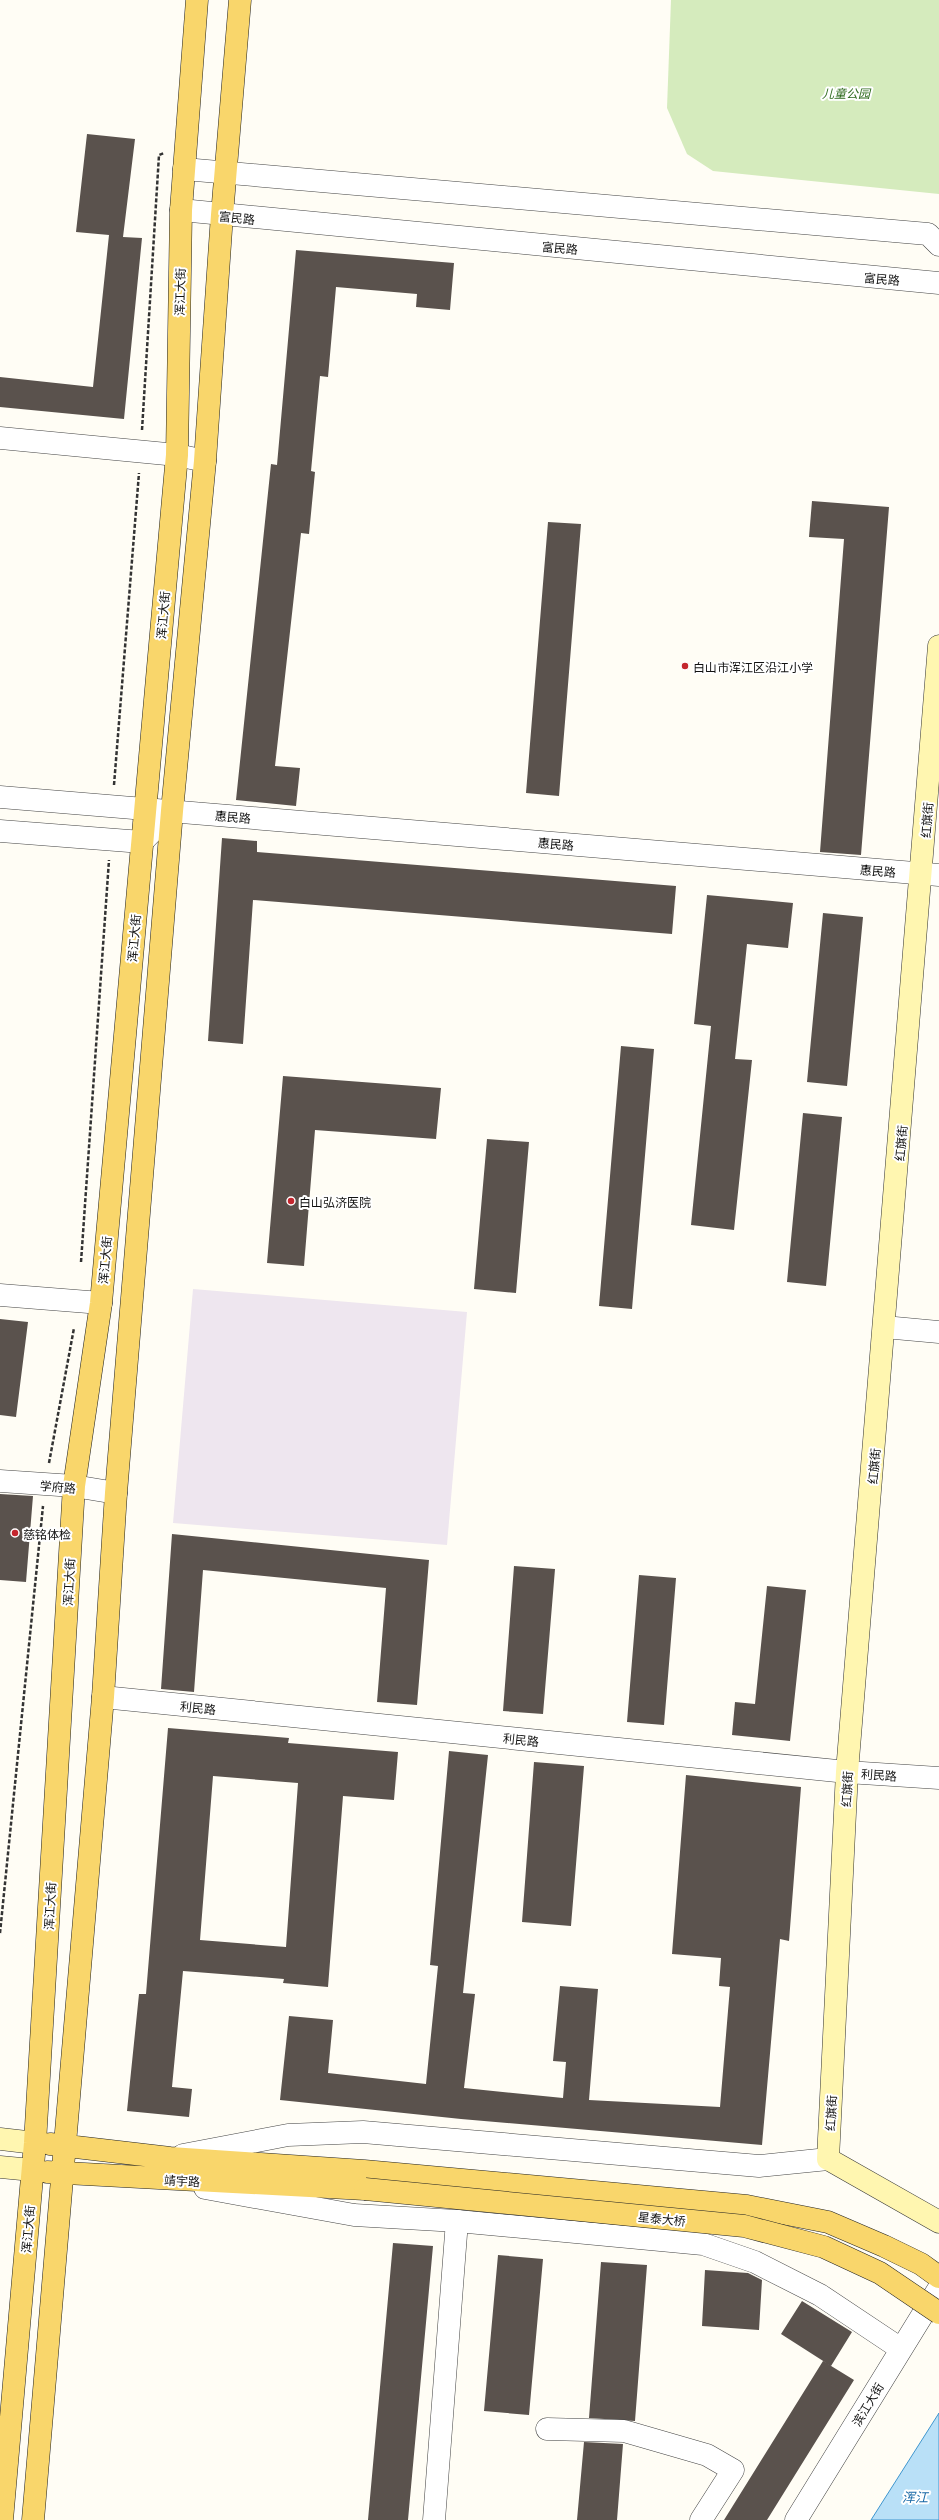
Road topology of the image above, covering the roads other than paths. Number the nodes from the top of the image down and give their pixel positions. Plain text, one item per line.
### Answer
1 (197, 0) edge
2 (240, 0) edge
3 (184, 169) junction
4 (225, 174) junction
5 (180, 210) junction
6 (222, 215) junction
7 (939, 245) edge
8 (939, 283) edge
9 (0, 438) edge
10 (177, 455) junction
11 (205, 461) junction
12 (939, 646) edge
13 (0, 797) edge
14 (144, 809) junction
15 (172, 811) junction
16 (0, 831) edge
17 (142, 842) junction
18 (930, 874) edge
19 (0, 1295) edge
20 (101, 1303) junction
21 (884, 1327) junction
22 (939, 1332) edge
23 (0, 1481) edge
24 (74, 1486) junction
25 (116, 1493) junction
26 (103, 1697) junction
27 (847, 1772) junction
28 (939, 1778) edge
29 (0, 2139) edge
30 (35, 2143) junction
31 (63, 2145) junction
32 (170, 2158) junction
33 (828, 2159) junction
34 (0, 2167) edge
35 (32, 2170) junction
36 (62, 2173) junction
37 (160, 2179) junction
38 (364, 2180) junction
39 (457, 2222) junction
40 (939, 2222) edge
41 (939, 2277) edge
42 (939, 2288) edge
43 (939, 2313) edge
44 (901, 2349) junction
45 (548, 2429) dead end
46 (2, 2520) edge
47 (33, 2520) edge
48 (434, 2520) edge
49 (701, 2520) edge
50 (796, 2520) edge

1 - 3 main road, 浑江大街
2 - 4 main road
3 - 4 street
3 - 5 main road, 浑江大街
4 - 6 main road
4 - 7 street
5 - 6 street, 富民路
5 - 10 main road, 浑江大街
6 - 8 street, 富民路
6 - 11 main road
9 - 10 street
10 - 11 street
10 - 14 main road, 浑江大街
11 - 15 main road
12 - 18 main road, 红旗街
13 - 14 street, 惠民路
14 - 15 street, 惠民路
14 - 17 main road, 浑江大街
15 - 17 street
15 - 18 street, 惠民路
15 - 25 main road
16 - 17 street
17 - 20 main road, 浑江大街
18 - 21 main road, 红旗街
19 - 20 street
20 - 24 main road, 浑江大街
21 - 22 street
21 - 27 main road, 红旗街
23 - 24 street, 学府路
24 - 25 street, 学府路
24 - 30 main road, 浑江大街
25 - 26 main road
26 - 27 street, 利民路
26 - 31 main road
27 - 28 street, 利民路
27 - 33 main road, 红旗街
29 - 30 main road, 靖宇路
30 - 31 main road, 靖宇路
30 - 35 main road, 浑江大街
31 - 32 main road, 靖宇路
31 - 36 main road
32 - 33 street
32 - 38 main road, 靖宇路
33 - 40 main road
34 - 35 main road, 靖宇路
35 - 36 main road, 靖宇路
35 - 46 main road, 浑江大街
36 - 37 main road, 靖宇路
36 - 47 main road
37 - 38 main road, 靖宇路
37 - 39 street
38 - 41 main road, 星泰大桥
38 - 43 main road, 星泰大桥, bridge
39 - 44 street
39 - 48 street
42 - 44 street, 滨江大街
44 - 50 street, 滨江大街
45 - 49 street

